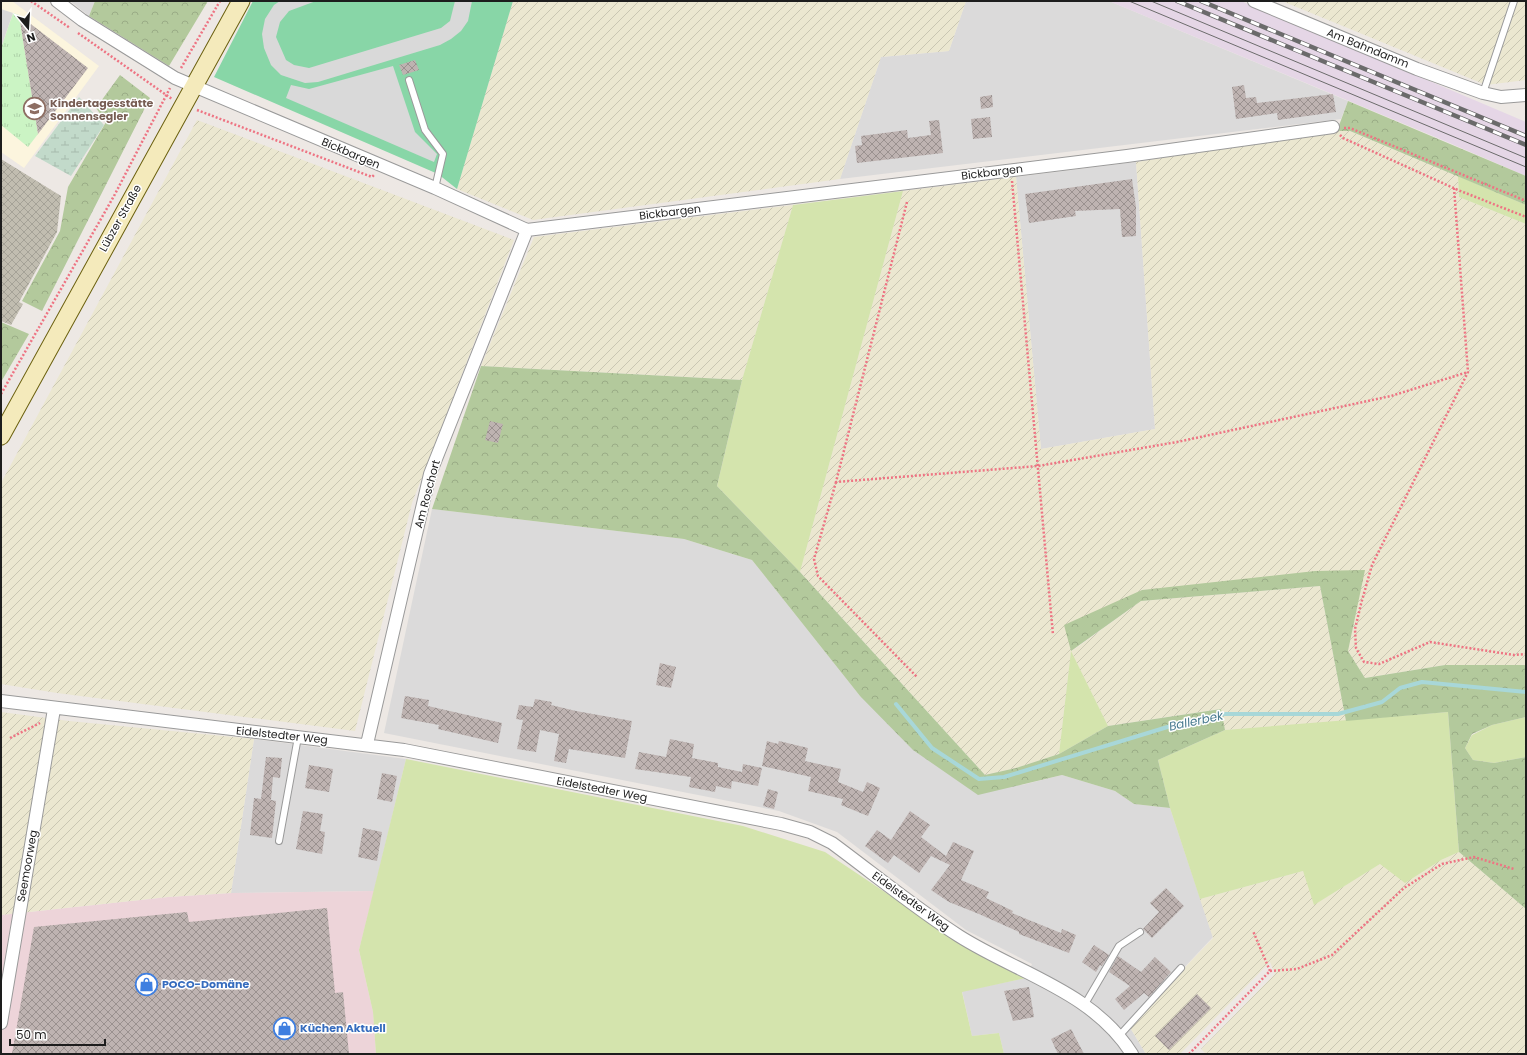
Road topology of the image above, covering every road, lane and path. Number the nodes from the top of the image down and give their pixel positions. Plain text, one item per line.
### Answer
1 (32, 1) edge
2 (57, 1) edge
3 (220, 1) edge
4 (241, 1) edge
5 (1254, 1) edge
6 (1514, 1) edge
7 (175, 78) junction
8 (409, 80) dead end
9 (194, 87) junction
10 (1483, 93) junction
11 (1526, 95) edge
12 (166, 96) junction
13 (183, 104) junction
14 (1333, 127) joint
15 (1350, 128) dead end
16 (1011, 170) junction
17 (372, 177) dead end
18 (435, 188) junction
19 (1454, 188) junction
20 (1526, 201) edge
21 (907, 202) dead end
22 (1526, 218) edge
23 (527, 230) junction
24 (1468, 372) junction
25 (1, 394) edge
26 (1, 436) edge
27 (1038, 466) junction
28 (836, 482) junction
29 (1053, 635) dead end
30 (1526, 654) edge
31 (916, 677) dead end
32 (1, 702) edge
33 (54, 713) junction
34 (298, 737) junction
35 (10, 738) dead end
36 (367, 744) junction
37 (279, 841) dead end
38 (1514, 869) dead end
39 (1253, 931) dead end
40 (1140, 932) dead end
41 (1181, 968) dead end
42 (1270, 971) junction
43 (1085, 1004) junction
44 (1, 1023) edge
45 (1119, 1036) junction
46 (1132, 1054) edge
47 (1189, 1054) edge

1 - 12 path
2 - 7 street, Bickbargen
3 - 7 path
4 - 9 street, Lübzer Straße
5 - 10 street, Am Bahndamm
6 - 10 lane
7 - 9 street, Bickbargen
7 - 12 path
8 - 18 lane
9 - 13 street, Lübzer Straße
9 - 18 street, Bickbargen
10 - 11 street, Am Bahndamm
12 - 13 path
12 - 25 path
13 - 17 path
13 - 26 street, Lübzer Straße
14 - 16 street, Bickbargen
14 - 19 path
15 - 20 path
16 - 23 street, Bickbargen
16 - 27 path
18 - 23 street, Bickbargen
19 - 22 path
19 - 24 path
21 - 28 path
23 - 36 street, Am Roschort
24 - 27 path
24 - 30 path
27 - 28 path
27 - 29 path
28 - 31 path
32 - 33 street, Eidelstedter Weg
33 - 34 street, Eidelstedter Weg
33 - 35 path
33 - 44 street, Seemoorweg
34 - 36 street, Eidelstedter Weg
34 - 37 lane
36 - 43 street, Eidelstedter Weg
38 - 42 path
39 - 42 path
40 - 43 lane
41 - 45 lane
42 - 47 path
43 - 45 street, Eidelstedter Weg
45 - 46 street, Eidelstedter Weg

